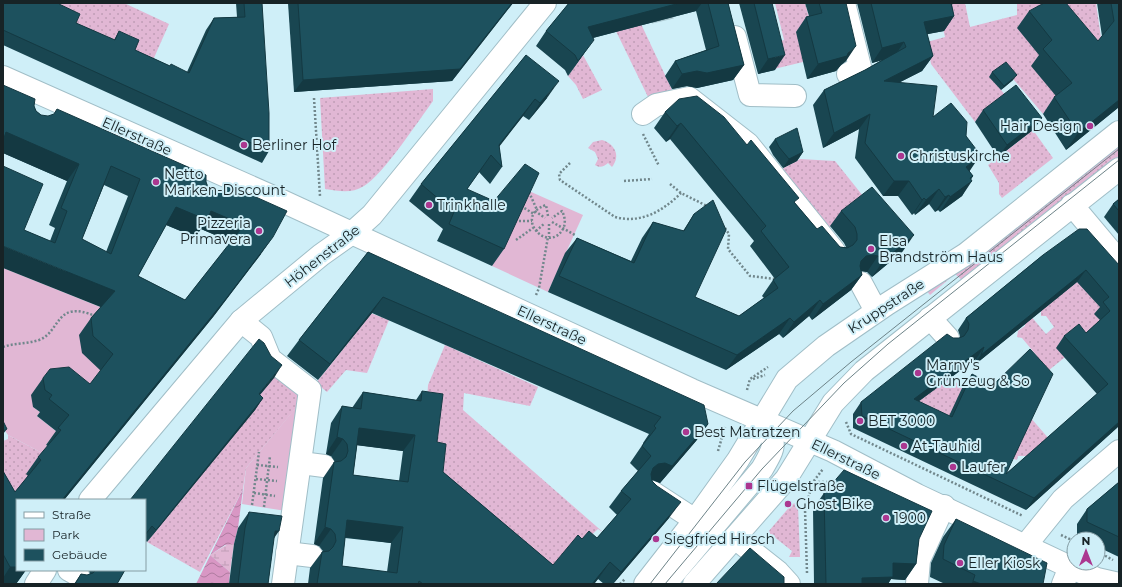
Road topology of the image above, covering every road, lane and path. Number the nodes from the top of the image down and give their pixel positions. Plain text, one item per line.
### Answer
1 (545, 3) edge
2 (844, 3) edge
3 (731, 20) edge
4 (848, 74) dead end
5 (3, 77) edge
6 (795, 96) dead end
7 (314, 98) dead end
8 (641, 122) joint
9 (1119, 132) edge
10 (570, 163) dead end
11 (659, 166) dead end
12 (1119, 169) edge
13 (217, 172) junction
14 (652, 179) dead end
15 (624, 181) dead end
16 (670, 184) dead end
17 (529, 191) edge
18 (208, 192) edge
19 (681, 193) junction
20 (1072, 205) junction
21 (521, 206) edge
22 (712, 211) edge
23 (535, 212) junction
24 (312, 214) junction
25 (514, 221) edge
26 (532, 221) junction
27 (545, 223) dead end
28 (721, 223) edge
29 (549, 224) dead end
30 (534, 228) junction
31 (563, 228) junction
32 (536, 231) junction
33 (352, 233) junction
34 (575, 234) dead end
35 (549, 237) junction
36 (516, 240) edge
37 (834, 251) edge
38 (1119, 261) edge
39 (775, 278) edge
40 (861, 283) edge
41 (876, 311) junction
42 (527, 314) junction
43 (97, 317) edge
44 (930, 318) junction
45 (241, 322) junction
46 (948, 338) edge
47 (3, 348) edge
48 (839, 411) junction
49 (761, 420) junction
50 (802, 438) junction
51 (1119, 451) edge
52 (259, 452) dead end
53 (270, 456) dead end
54 (301, 463) junction
55 (324, 466) dead end
56 (762, 469) junction
57 (256, 479) junction
58 (267, 480) junction
59 (279, 482) dead end
60 (813, 482) dead end
61 (652, 492) edge
62 (254, 493) junction
63 (265, 494) junction
64 (277, 496) dead end
65 (91, 499) edge
66 (252, 505) dead end
67 (944, 506) junction
68 (277, 517) junction
69 (1028, 519) dead end
70 (696, 520) junction
71 (734, 538) junction
72 (1025, 546) junction
73 (287, 553) junction
74 (312, 556) dead end
75 (1106, 556) edge
76 (1119, 562) edge
77 (44, 571) edge
78 (1066, 575) edge
79 (796, 581) edge
80 (1100, 582) edge
81 (36, 584) edge
82 (283, 584) edge
83 (645, 584) edge
84 (665, 584) edge
85 (694, 584) edge
86 (917, 584) edge
87 (1119, 584) edge

1 - 33 street, Höhenstraße
2 - 4 street
3 - 6 street
5 - 13 street, Ellerstraße
7 - 24 path
8 - 11 path
8 - 37 street
9 - 41 street, Kruppstraße
10 - 19 path
12 - 20 street
13 - 18 street
13 - 24 street, Ellerstraße
14 - 15 path
16 - 19 path
17 - 23 path
19 - 22 path
20 - 38 street
20 - 44 street
21 - 23 path
23 - 23 path
23 - 26 path
24 - 33 street, Ellerstraße
25 - 26 path
26 - 30 path
27 - 32 path
28 - 39 path
29 - 35 path
30 - 32 path
30 - 36 path
31 - 31 path
31 - 34 path
31 - 35 path
32 - 35 path
33 - 42 street, Ellerstraße
33 - 45 street, Höhenstraße
35 - 42 path
40 - 41 street
41 - 49 street, Kruppstraße
42 - 49 street, Ellerstraße
43 - 47 path
44 - 46 street
44 - 48 street
45 - 54 street
45 - 65 street, Höhenstraße
48 - 50 street
48 - 69 path, Ellerstraße
49 - 50 street, Ellerstraße
49 - 56 street
49 - 70 street, Kruppstraße
50 - 56 street
50 - 67 street, Ellerstraße
50 - 71 street
51 - 72 street
52 - 57 path
53 - 58 path
54 - 55 street
54 - 68 street
56 - 84 street
57 - 58 path
57 - 62 path
58 - 59 path
58 - 63 path
60 - 79 path
61 - 70 street
62 - 63 path
62 - 66 path
63 - 64 path
63 - 68 path
67 - 72 street, Ellerstraße
67 - 86 street
68 - 73 street
70 - 83 street, Kruppstraße
71 - 79 street
71 - 85 street
72 - 78 street, Ellerstraße
73 - 74 street
73 - 82 street
75 - 76 path
77 - 81 street
78 - 80 street, Ellerstraße
80 - 87 street, Ellerstraße

